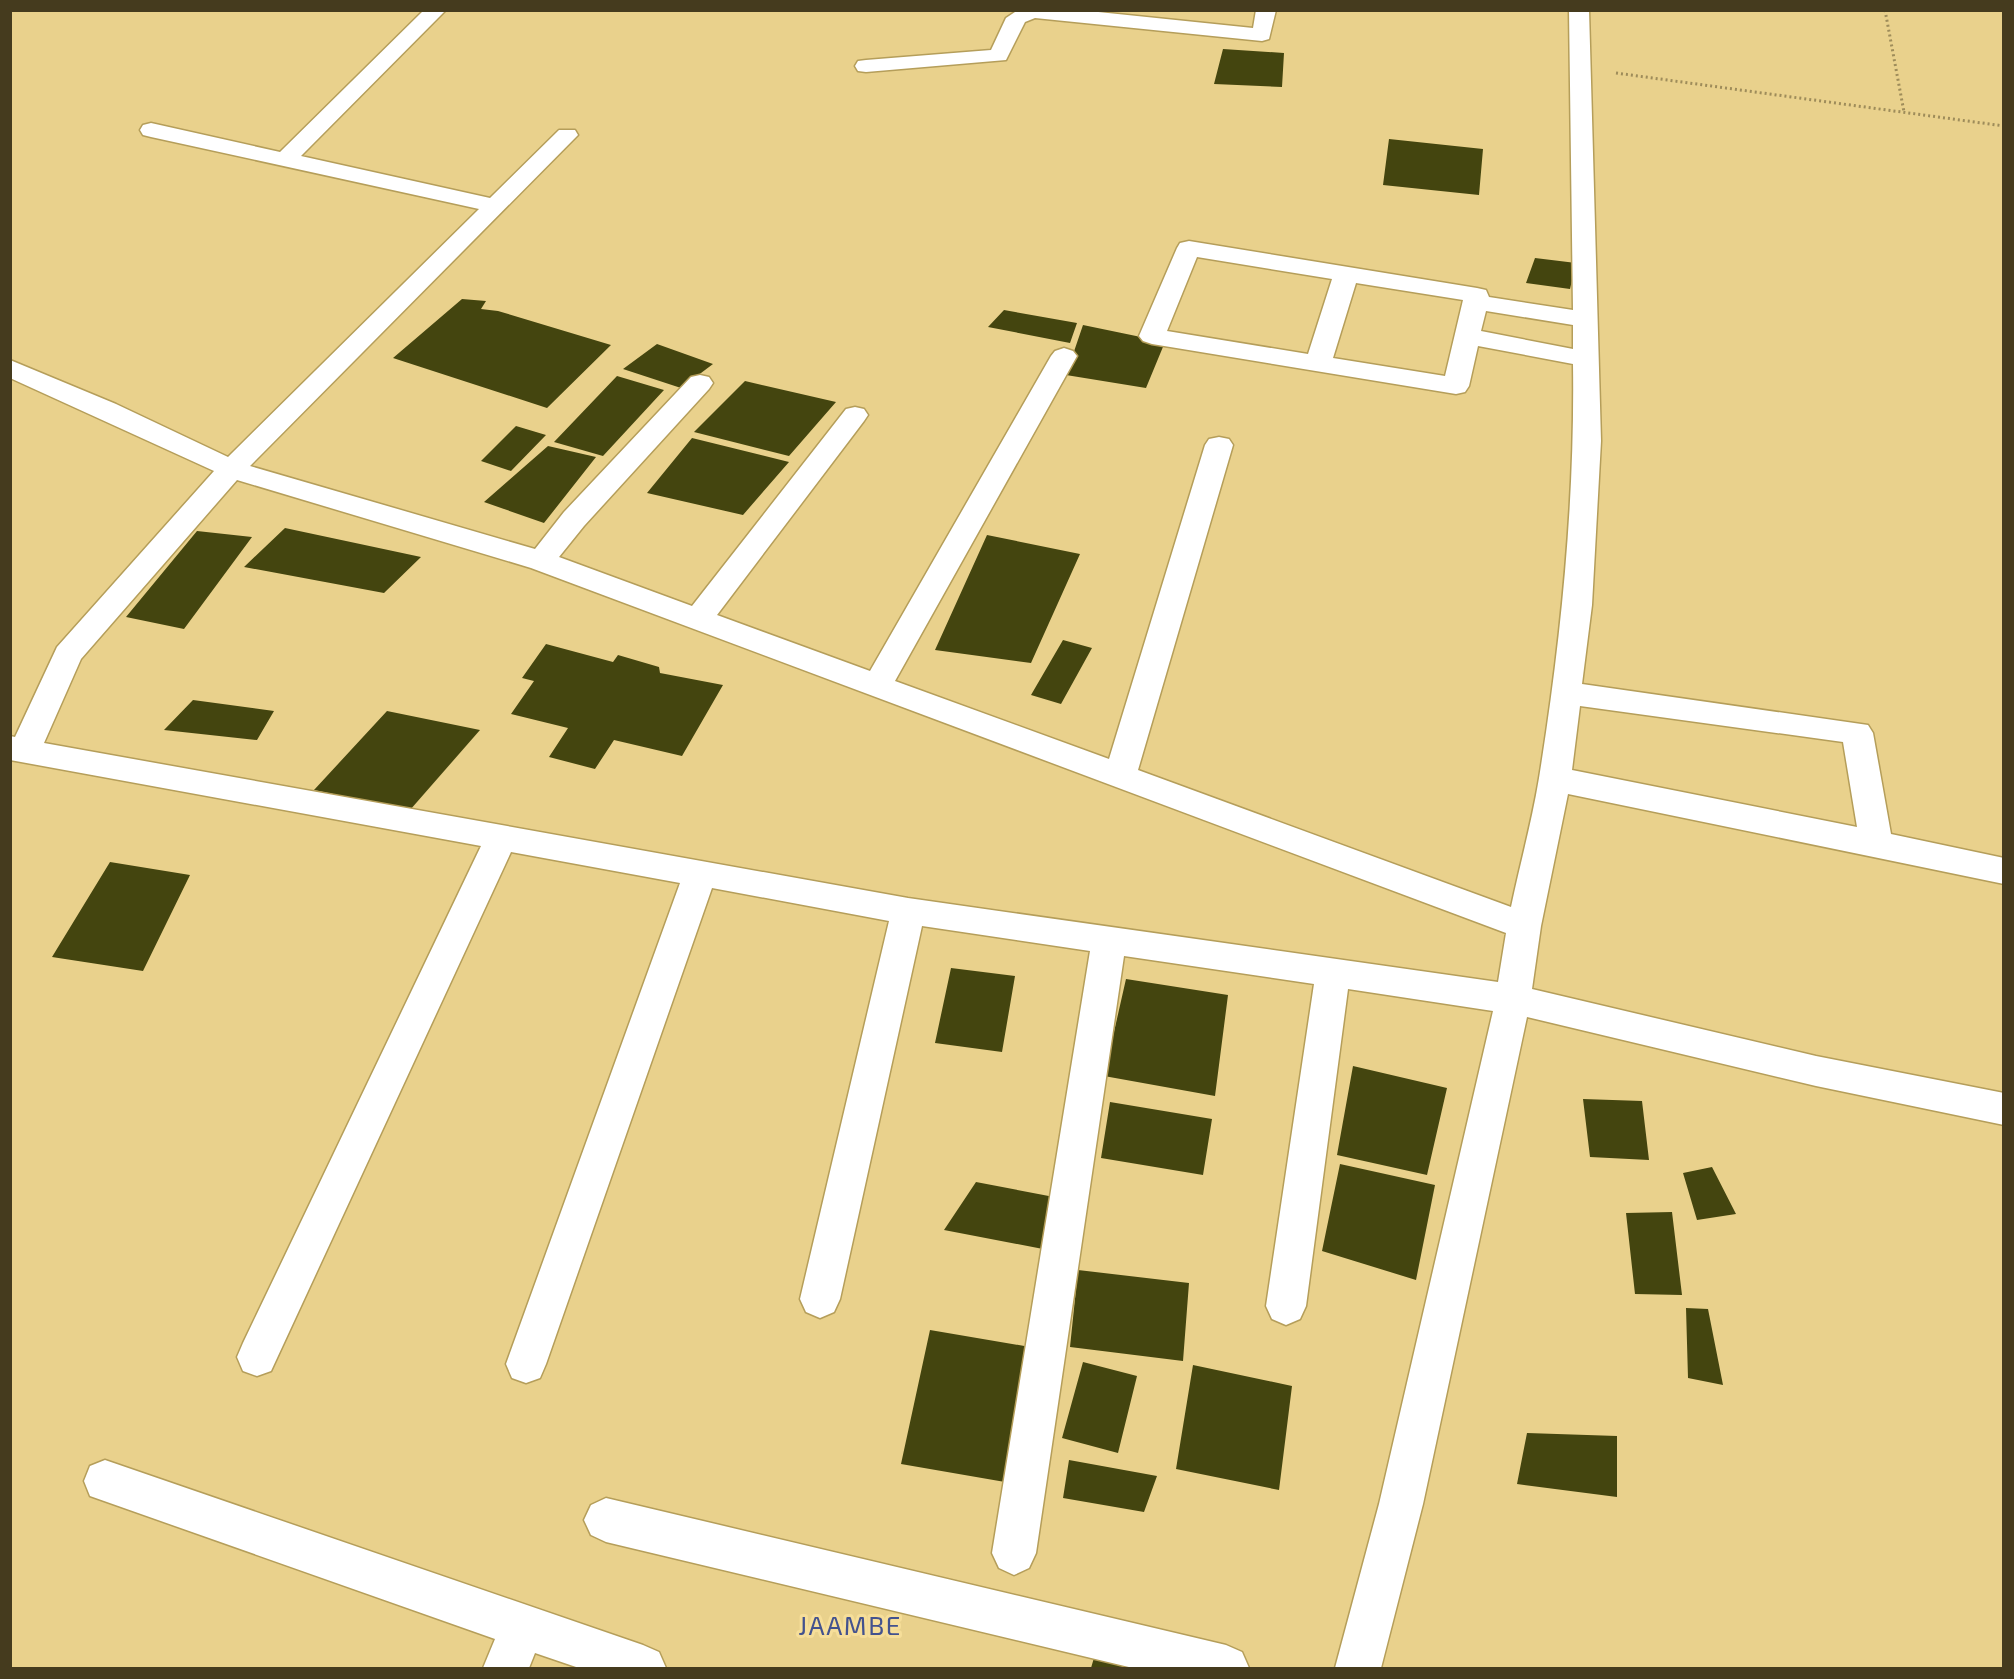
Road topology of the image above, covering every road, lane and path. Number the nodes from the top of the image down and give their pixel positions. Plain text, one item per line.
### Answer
1 (436, 10) edge
2 (1266, 10) edge
3 (1579, 10) edge
4 (1885, 10) edge
5 (866, 66) dead end
6 (1580, 68) junction
7 (1904, 112) junction
8 (2004, 126) edge
9 (151, 130) dead end
10 (567, 135) dead end
11 (286, 159) junction
12 (495, 206) junction
13 (1346, 274) junction
14 (1475, 302) junction
15 (1585, 319) junction
16 (1468, 336) junction
17 (1064, 356) dead end
18 (1587, 359) junction
19 (1318, 364) junction
20 (10, 368) edge
21 (700, 383) dead end
22 (855, 415) dead end
23 (1219, 445) dead end
24 (231, 469) junction
25 (541, 561) junction
26 (698, 619) junction
27 (877, 685) junction
28 (1566, 693) junction
29 (18, 749) edge
30 (1120, 775) junction
31 (1555, 779) junction
32 (501, 838) junction
33 (1876, 843) junction
34 (2004, 872) edge
35 (700, 874) junction
36 (908, 911) junction
37 (1524, 926) junction
38 (1110, 940) junction
39 (1333, 973) junction
40 (1513, 999) junction
41 (2004, 1109) edge
42 (820, 1299) dead end
43 (1286, 1306) dead end
44 (257, 1357) dead end
45 (526, 1364) dead end
46 (105, 1481) dead end
47 (606, 1520) dead end
48 (1014, 1553) dead end
49 (523, 1627) junction
50 (506, 1668) edge
51 (643, 1668) edge
52 (1226, 1668) edge
53 (1358, 1668) edge

1 - 11 street
2 - 5 street
3 - 6 street
4 - 7 path
6 - 7 path
6 - 15 street
7 - 8 path
9 - 11 street
10 - 12 street
11 - 12 street
12 - 24 street
13 - 14 street
13 - 19 street
13 - 19 street
14 - 15 street
14 - 16 street
15 - 18 street
16 - 18 street
16 - 19 street
17 - 27 street
18 - 28 street
20 - 24 street
21 - 25 street
22 - 26 street
23 - 30 street
24 - 25 street
24 - 29 street
25 - 26 street
26 - 27 street
27 - 30 street
28 - 31 street
28 - 33 street
29 - 32 street
30 - 37 street
31 - 33 street
31 - 37 street
32 - 35 street
32 - 44 street
33 - 34 street
35 - 36 street
35 - 45 street
36 - 38 street
36 - 42 street
37 - 40 street
38 - 39 street
38 - 48 street
39 - 40 street
39 - 43 street
40 - 41 street
40 - 53 street
46 - 49 street
47 - 52 street
49 - 50 street
49 - 51 street

